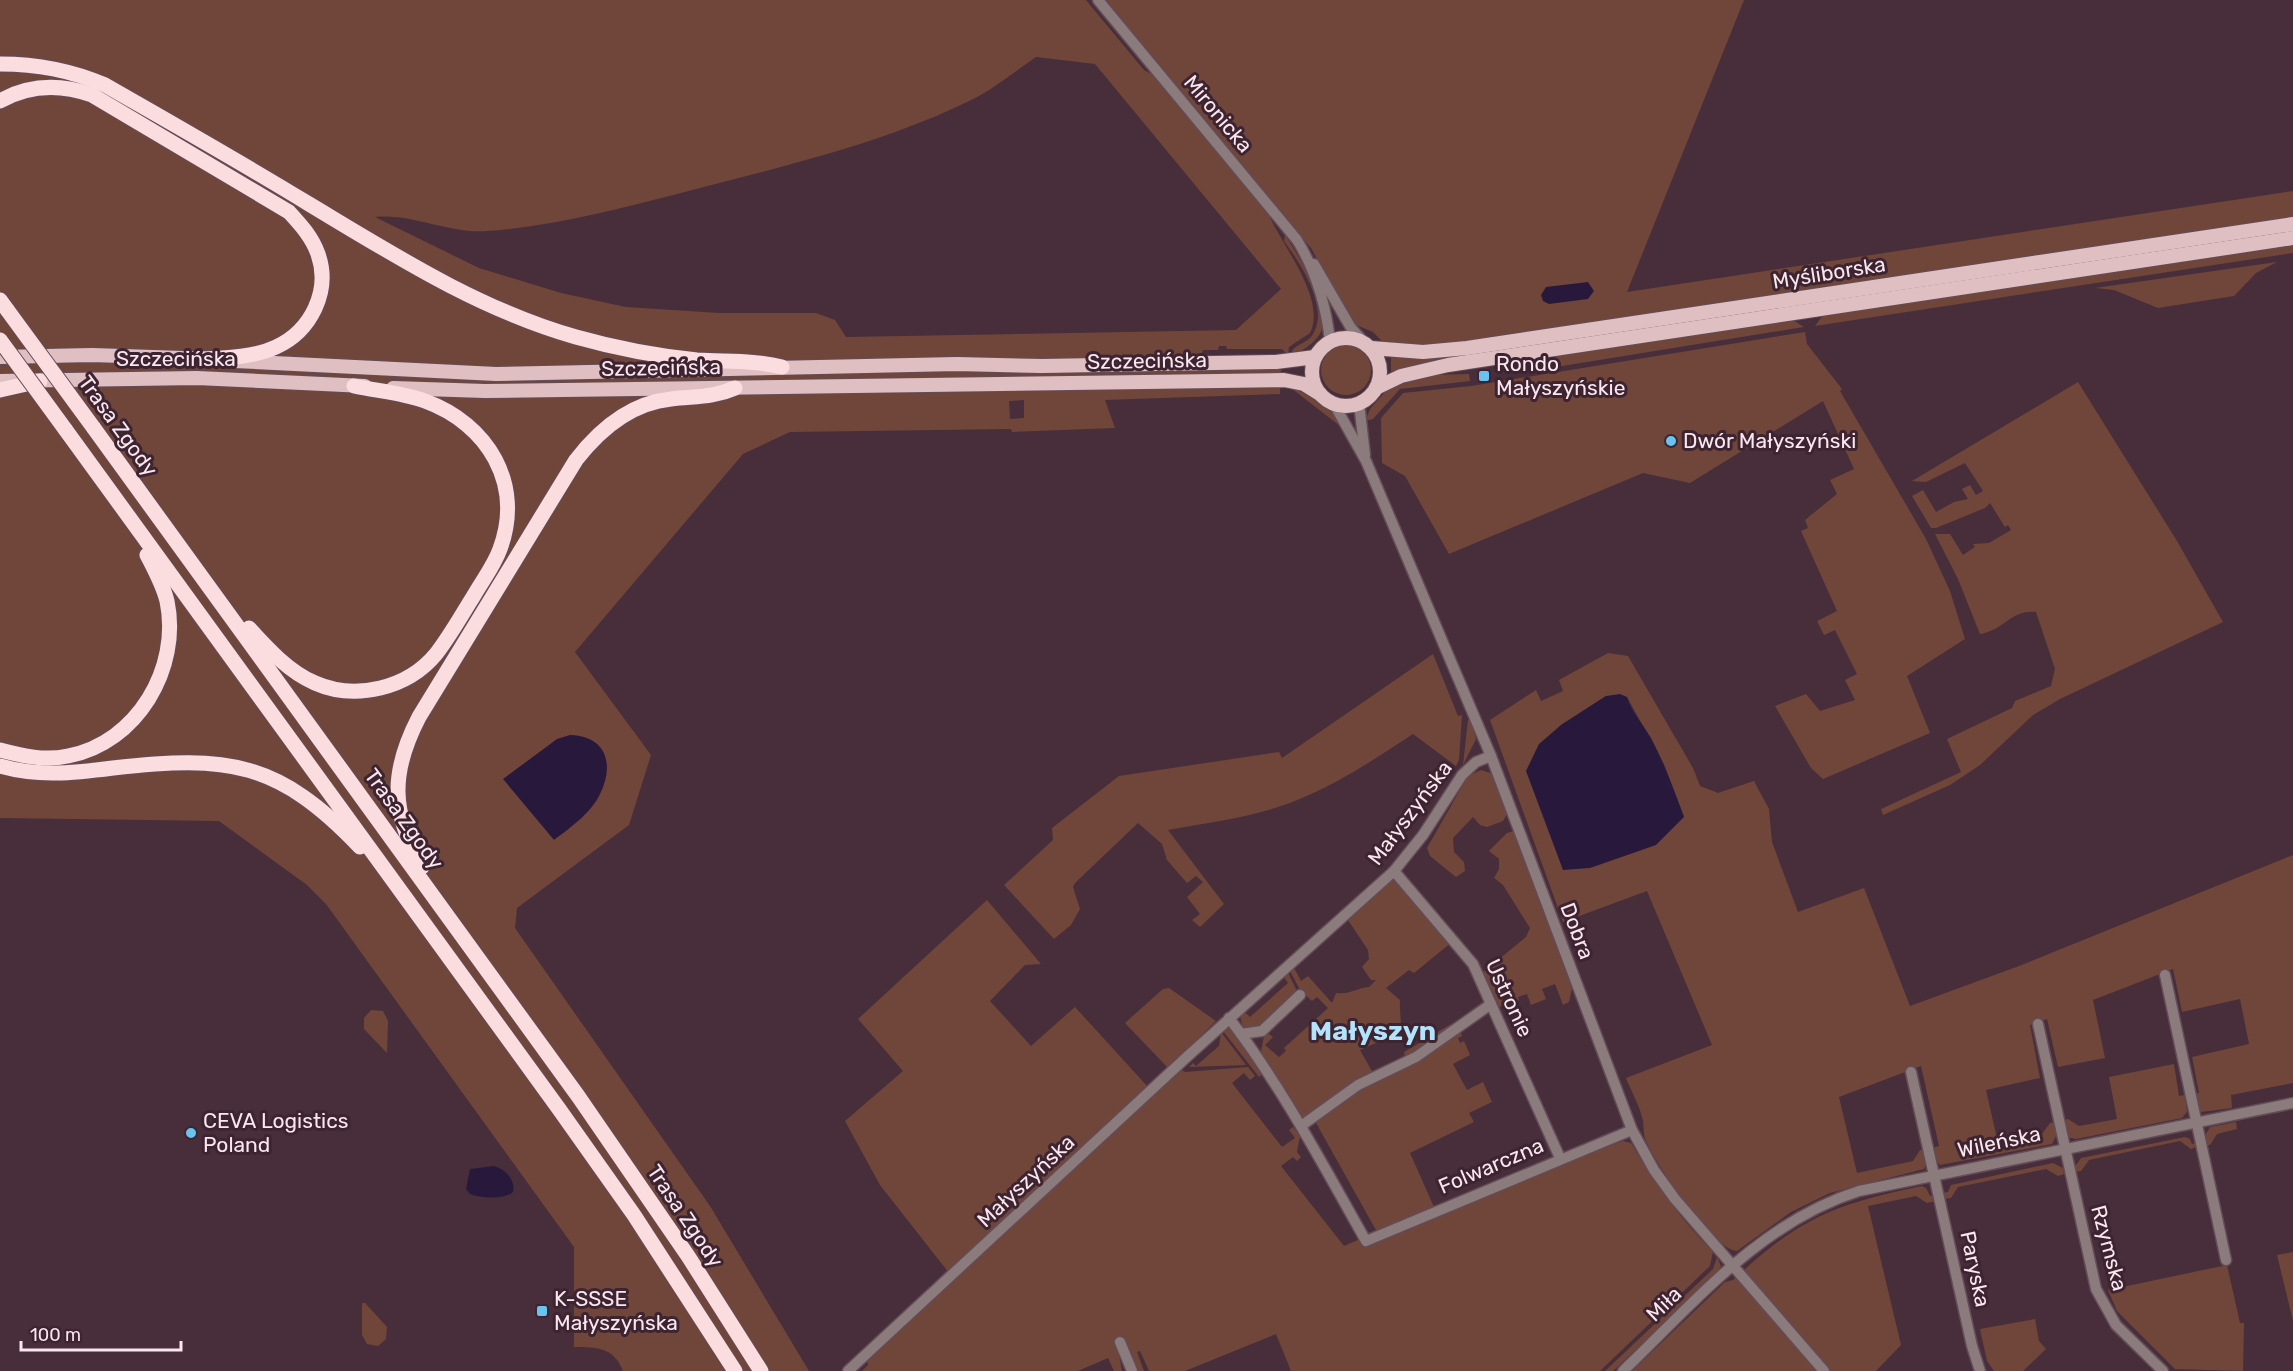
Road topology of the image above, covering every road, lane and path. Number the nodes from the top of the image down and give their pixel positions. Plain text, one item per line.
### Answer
1 (1098, 0) edge
2 (0, 64) edge
3 (0, 101) edge
4 (2293, 224) edge
5 (2293, 238) edge
6 (1306, 255) junction
7 (4, 306) edge
8 (0, 340) edge
9 (1330, 341) junction
10 (1367, 345) junction
11 (0, 357) edge
12 (1315, 357) junction
13 (203, 359) junction
14 (782, 367) junction
15 (0, 381) edge
16 (40, 381) junction
17 (354, 386) junction
18 (735, 388) junction
19 (1376, 388) junction
20 (0, 390) edge
21 (1320, 394) junction
22 (1359, 403) junction
23 (1334, 404) junction
24 (1365, 461) junction
25 (111, 492) junction
26 (198, 573) junction
27 (0, 750) edge
28 (1491, 756) junction
29 (0, 766) edge
30 (1394, 871) junction
31 (403, 893) junction
32 (456, 927) junction
33 (2165, 975) dead end
34 (1300, 994) dead end
35 (1491, 1004) junction
36 (1228, 1018) junction
37 (2038, 1024) dead end
38 (1240, 1034) junction
39 (1911, 1071) dead end
40 (2293, 1103) edge
41 (2195, 1122) junction
42 (1301, 1126) junction
43 (1632, 1130) junction
44 (2064, 1149) junction
45 (1560, 1158) junction
46 (1935, 1175) junction
47 (2226, 1260) dead end
48 (1733, 1266) junction
49 (1120, 1342) dead end
50 (735, 1371) edge
51 (761, 1371) edge
52 (848, 1371) edge
53 (1132, 1371) edge
54 (1623, 1371) edge
55 (1824, 1371) edge
56 (1980, 1371) edge
57 (2163, 1371) edge

1 - 6 street, Mironicka
2 - 14 highway
3 - 13 highway
4 - 10 main road, Myśliborska
5 - 19 main road, Myśliborska
6 - 9 street, Mironicka
6 - 10 street, Mironicka
7 - 26 highway, Trasa Zgody, bridge
8 - 25 highway, Trasa Zgody, bridge
9 - 10 main road
9 - 12 main road
10 - 19 main road
11 - 13 main road, Szczecińska
12 - 14 main road, Szczecińska
12 - 21 main road
13 - 14 main road, Szczecińska
15 - 16 main road, Szczecińska
16 - 17 main road, Szczecińska
16 - 20 highway
17 - 18 main road, Szczecińska
17 - 26 highway
18 - 21 main road, Szczecińska
18 - 32 highway
19 - 22 main road
21 - 23 main road
22 - 23 main road
22 - 24 street, Dobra
23 - 24 street, Dobra
24 - 28 street, Dobra
25 - 27 highway
25 - 31 highway, Trasa Zgody
26 - 32 highway, Trasa Zgody
28 - 30 street, Małyszyńska
28 - 43 street, Dobra
29 - 31 highway
30 - 35 street, Ustronie
30 - 36 street, Małyszyńska
31 - 50 highway, Trasa Zgody
32 - 51 highway, Trasa Zgody
33 - 41 street
34 - 38 street
35 - 42 street
35 - 45 street, Ustronie
36 - 38 street
36 - 52 street, Małyszyńska
37 - 44 street, Rzymska
38 - 42 street
39 - 46 street, Paryska
40 - 41 street, Wileńska
41 - 44 street, Wileńska
41 - 47 street
42 - 45 street, Folwarczna
43 - 45 street, Folwarczna
43 - 48 street, Dobra
44 - 46 street, Wileńska
44 - 57 street, Rzymska
46 - 48 street, Wileńska
46 - 56 street, Paryska
48 - 54 street, Miła
48 - 55 street, Dobra
49 - 53 street

